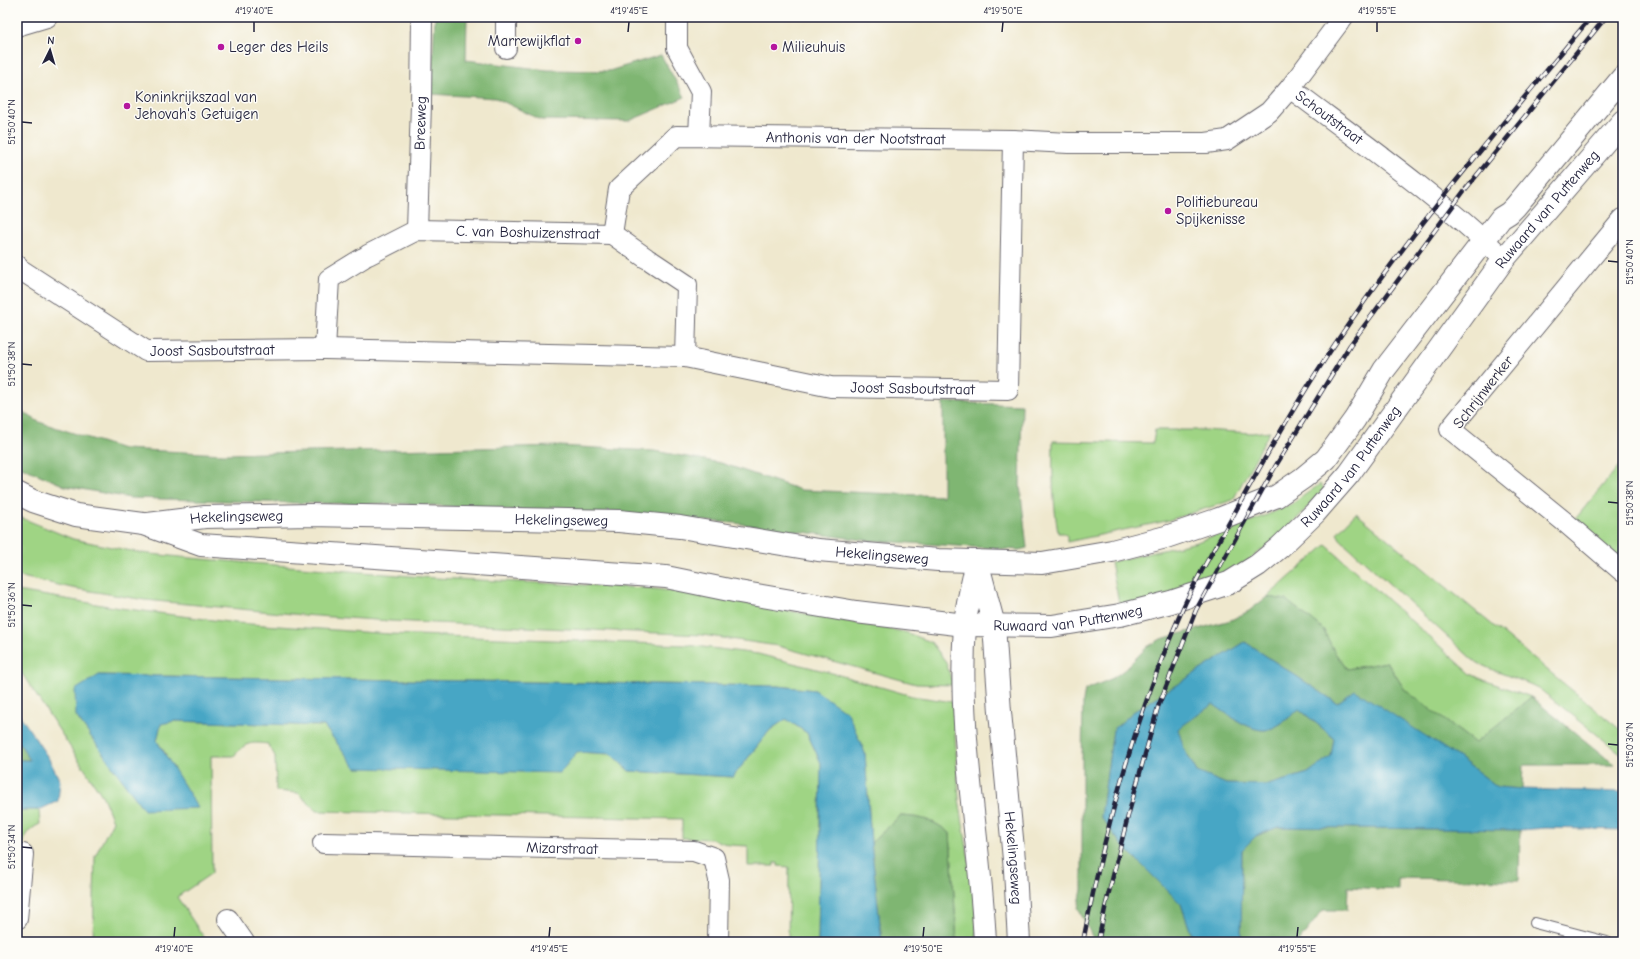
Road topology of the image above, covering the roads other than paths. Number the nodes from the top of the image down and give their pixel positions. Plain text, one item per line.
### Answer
1 (47, 17) edge
2 (422, 17) edge
3 (506, 17) edge
4 (677, 17) edge
5 (1343, 17) edge
6 (17, 26) edge
7 (506, 48) dead end
8 (1623, 77) edge
9 (1290, 88) junction
10 (1623, 121) edge
11 (676, 136) joint
12 (699, 136) junction
13 (1013, 140) junction
14 (1036, 141) joint
15 (1623, 219) edge
16 (417, 230) junction
17 (612, 234) junction
18 (1484, 240) junction
19 (1504, 259) junction
20 (17, 265) edge
21 (325, 349) junction
22 (685, 357) junction
23 (17, 493) edge
24 (143, 524) junction
25 (977, 561) junction
26 (1623, 572) edge
27 (965, 624) junction
28 (994, 625) junction
29 (323, 843) dead end
30 (23, 854) dead end
31 (17, 919) edge
32 (228, 919) dead end
33 (1535, 923) dead end
34 (244, 942) edge
35 (718, 942) edge
36 (986, 942) edge
37 (1019, 942) edge
38 (1607, 942) edge

1 - 6 street
2 - 16 street, Breeweg
3 - 7 street
4 - 12 street
5 - 9 street
8 - 18 street, Ruwaard van Puttenweg
9 - 14 street, Schoutstraat
9 - 18 street, Schoutstraat
10 - 19 street, Ruwaard van Puttenweg
11 - 12 street, Anthonis van der Nootstraat
11 - 17 street, C. van Boshuizenstraat
12 - 13 street, Anthonis van der Nootstraat
13 - 14 street, Anthonis van der Nootstraat
13 - 22 street, Joost Sasboutstraat
15 - 26 street, Schrijnwerker
16 - 17 street, C. van Boshuizenstraat
16 - 21 street
17 - 22 street
18 - 19 street, Schoutstraat
18 - 25 street, Ruwaard van Puttenweg
19 - 28 street, Ruwaard van Puttenweg
20 - 21 street, Joost Sasboutstraat
21 - 22 street, Joost Sasboutstraat
23 - 24 street, Hekelingseweg
24 - 25 street, Hekelingseweg
24 - 27 street, Hekelingseweg
25 - 27 street
25 - 28 street, Hekelingseweg
27 - 28 street, Ruwaard van Puttenweg
27 - 36 street
28 - 37 street, Hekelingseweg
29 - 35 street, Mizarstraat
30 - 31 street
32 - 34 street
33 - 38 lane

